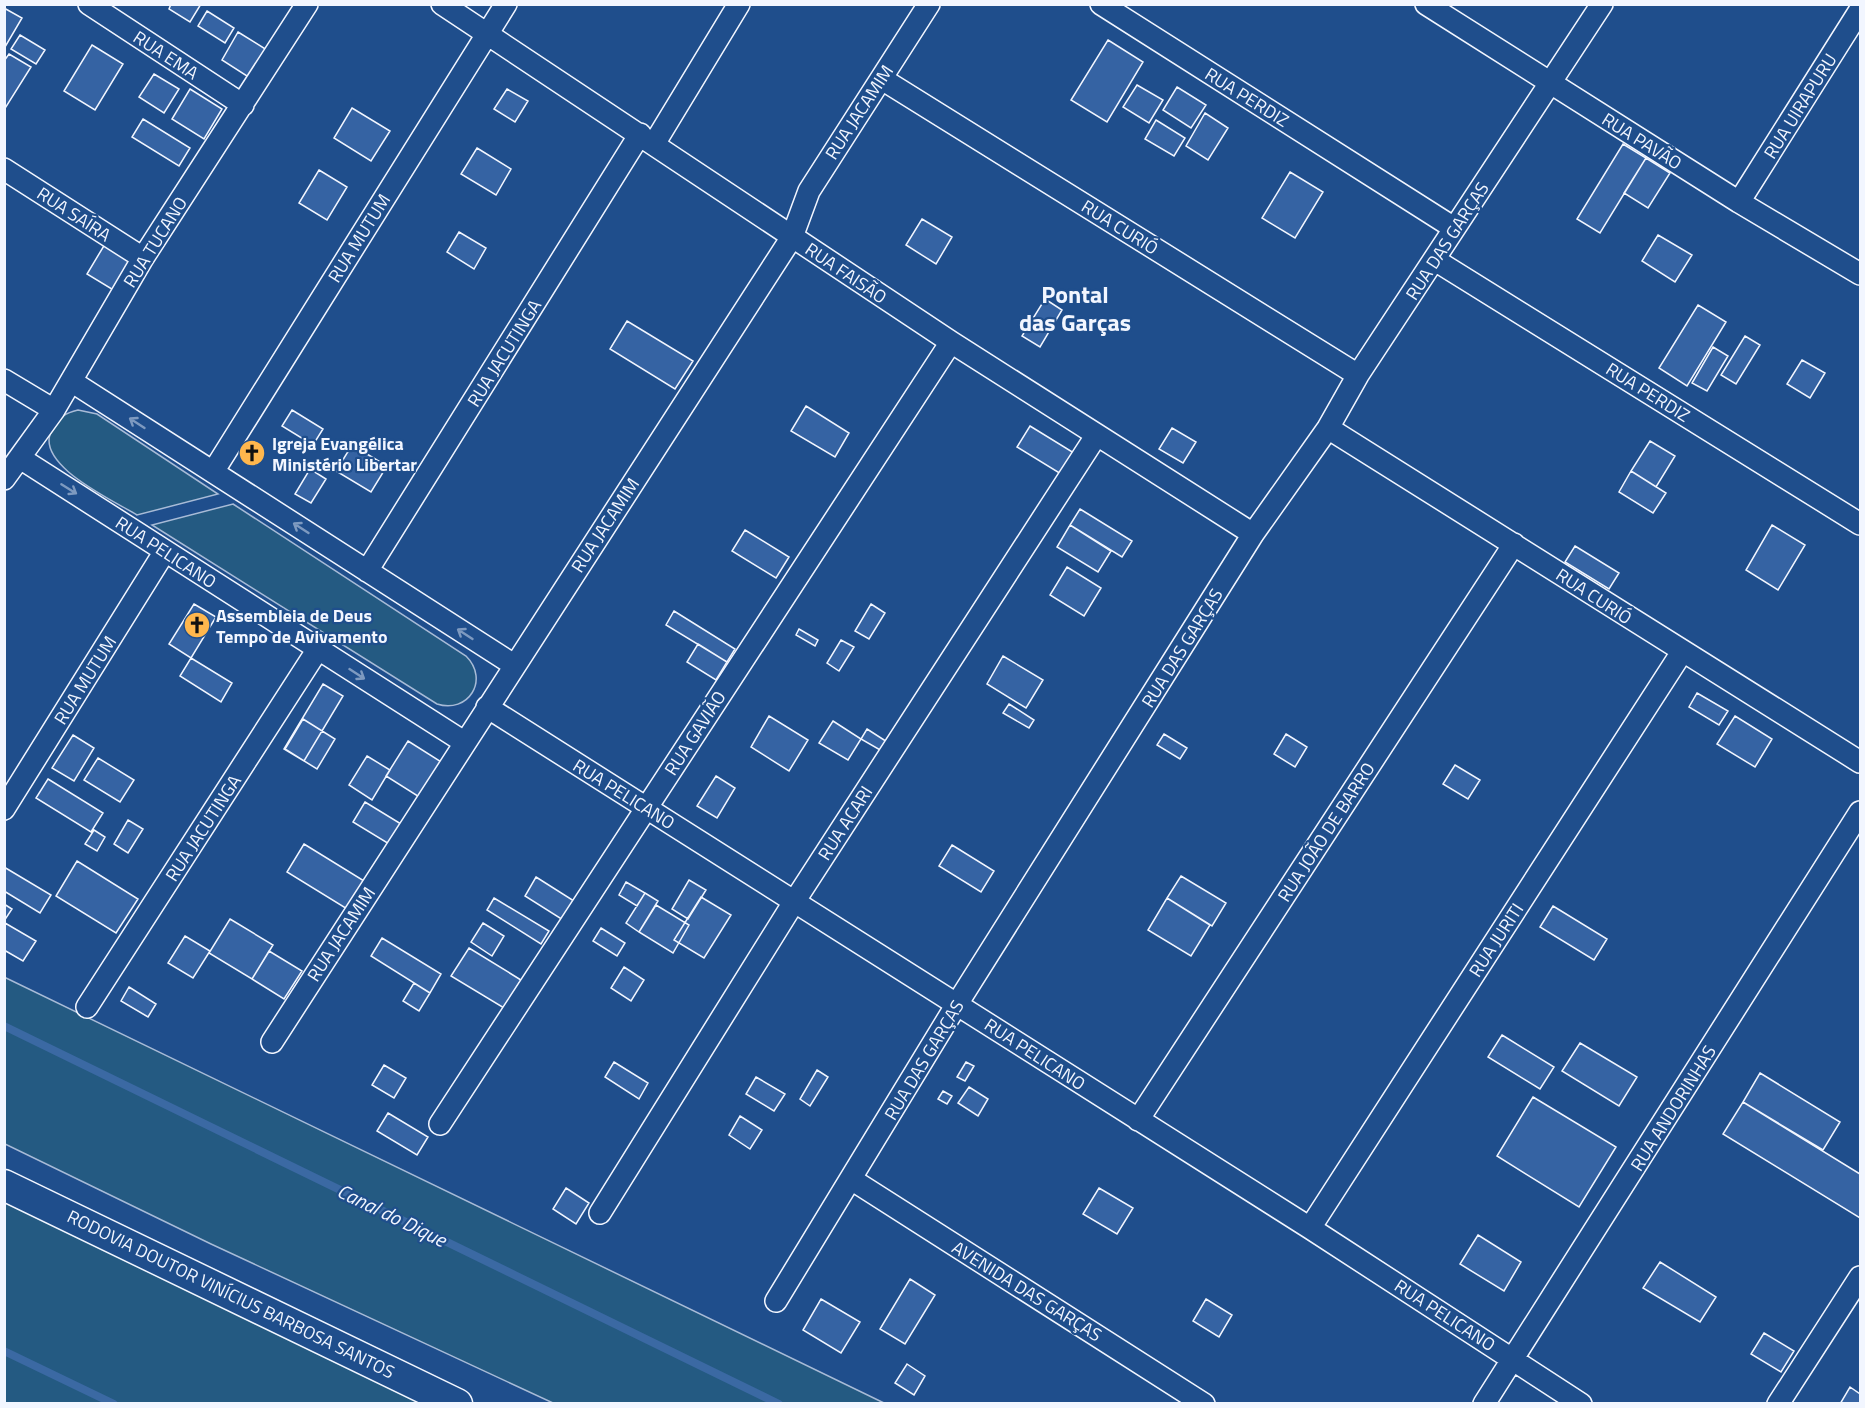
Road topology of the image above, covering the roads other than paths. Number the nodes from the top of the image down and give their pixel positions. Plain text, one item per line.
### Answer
1 (89, 4) edge
2 (307, 4) edge
3 (442, 4) edge
4 (506, 4) edge
5 (739, 4) edge
6 (928, 4) edge
7 (1101, 4) edge
8 (1426, 4) edge
9 (1602, 4) edge
10 (1860, 10) edge
11 (487, 32) junction
12 (882, 79) junction
13 (1552, 84) junction
14 (243, 105) junction
15 (647, 139) junction
16 (4, 169) edge
17 (1739, 202) junction
18 (1454, 228) junction
19 (792, 237) junction
20 (143, 258) junction
21 (1435, 260) junction
22 (1860, 274) edge
23 (951, 342) junction
24 (1358, 375) junction
25 (4, 380) edge
26 (71, 381) junction
27 (54, 410) junction
28 (1328, 428) junction
29 (1096, 435) junction
30 (20, 458) junction
31 (213, 472) junction
32 (4, 479) edge
33 (1860, 524) edge
34 (1253, 534) junction
35 (1514, 544) junction
36 (165, 551) junction
37 (367, 571) junction
38 (318, 649) junction
39 (1682, 652) junction
40 (514, 665) junction
41 (487, 707) junction
42 (464, 742) junction
43 (1860, 762) edge
44 (646, 808) junction
45 (4, 809) edge
46 (1860, 812) edge
47 (794, 902) junction
48 (957, 1004) junction
49 (87, 1007) dead end
50 (272, 1042) dead end
51 (1138, 1120) junction
52 (440, 1124) dead end
53 (851, 1179) junction
54 (4, 1185) edge
55 (600, 1213) dead end
56 (1310, 1228) junction
57 (1860, 1277) edge
58 (776, 1301) dead end
59 (1514, 1359) junction
60 (457, 1404) edge
61 (1204, 1404) edge
62 (1484, 1404) edge
63 (1581, 1404) edge
64 (1778, 1404) edge

1 - 14 street, RUA EMA
2 - 14 street, RUA TUCANO
3 - 11 street, RUA FAISÃO
4 - 11 street, RUA MUTUM
5 - 15 street, RUA JACUTINGA
6 - 12 street, RUA JACAMIM
7 - 18 street, RUA PERDIZ
8 - 13 street, RUA PAVÃO
9 - 13 street, RUA DAS GARÇAS
10 - 17 street, RUA UIRAPURU
11 - 15 street, RUA FAISÃO
11 - 31 street, RUA MUTUM
12 - 19 street, RUA JACAMIM
12 - 24 street, RUA CURIÓ
13 - 17 street, RUA PAVÃO
13 - 18 street, RUA DAS GARÇAS
14 - 20 street, RUA TUCANO
15 - 19 street, RUA FAISÃO
15 - 37 street, RUA JACUTINGA
16 - 20 street, RUA SAÍRA
17 - 22 street, RUA PAVÃO
18 - 21 street, RUA DAS GARÇAS
19 - 23 street, RUA FAISÃO
19 - 40 street, RUA JACAMIM
20 - 26 street, RUA TUCANO
21 - 24 street, RUA DAS GARÇAS
21 - 33 street, RUA PERDIZ
23 - 29 street, RUA FAISÃO
23 - 44 street, RUA GAVIÃO
24 - 28 street, RUA DAS GARÇAS
25 - 27 street
26 - 27 street, RUA TUCANO
31 -> 26 street
27 - 30 street, RUA TUCANO
28 - 34 street, RUA DAS GARÇAS
28 - 35 street, RUA CURIÓ
29 - 34 street, RUA FAISÃO
29 - 47 street, RUA ACARI
30 - 32 street, RUA TUCANO
30 -> 36 street, RUA PELICANO
37 -> 31 street
34 - 48 street, RUA DAS GARÇAS
35 - 39 street, RUA CURIÓ
35 - 51 street, RUA JOÃO DE BARRO
36 - 38 street, RUA PELICANO
36 - 45 street, RUA MUTUM
40 -> 37 street
38 -> 42 street, RUA PELICANO
38 - 49 street, RUA JACUTINGA
39 - 43 street, RUA CURIÓ
39 - 56 street, RUA JURITI
40 - 41 street, RUA JACAMIM
41 - 42 street, RUA JACAMIM
41 - 44 street, RUA PELICANO
42 - 50 street, RUA JACAMIM
44 - 47 street, RUA PELICANO
44 - 52 street, RUA GAVIÃO
46 - 59 street, RUA ANDORINHAS
47 - 48 street, RUA PELICANO
47 - 55 street, RUA ACARI
48 - 51 street, RUA PELICANO
48 - 53 street, RUA DAS GARÇAS
51 - 56 street, RUA PELICANO
53 - 58 street, RUA DAS GARÇAS
53 - 61 street, AVENIDA DAS GARÇAS
54 - 60 main road, RODOVIA DOUTOR VINÍCIUS BARBOSA SANTOS
56 - 59 street, RUA PELICANO
57 - 64 street
59 - 62 street, RUA ANDORINHAS
59 - 63 street, RUA PELICANO

